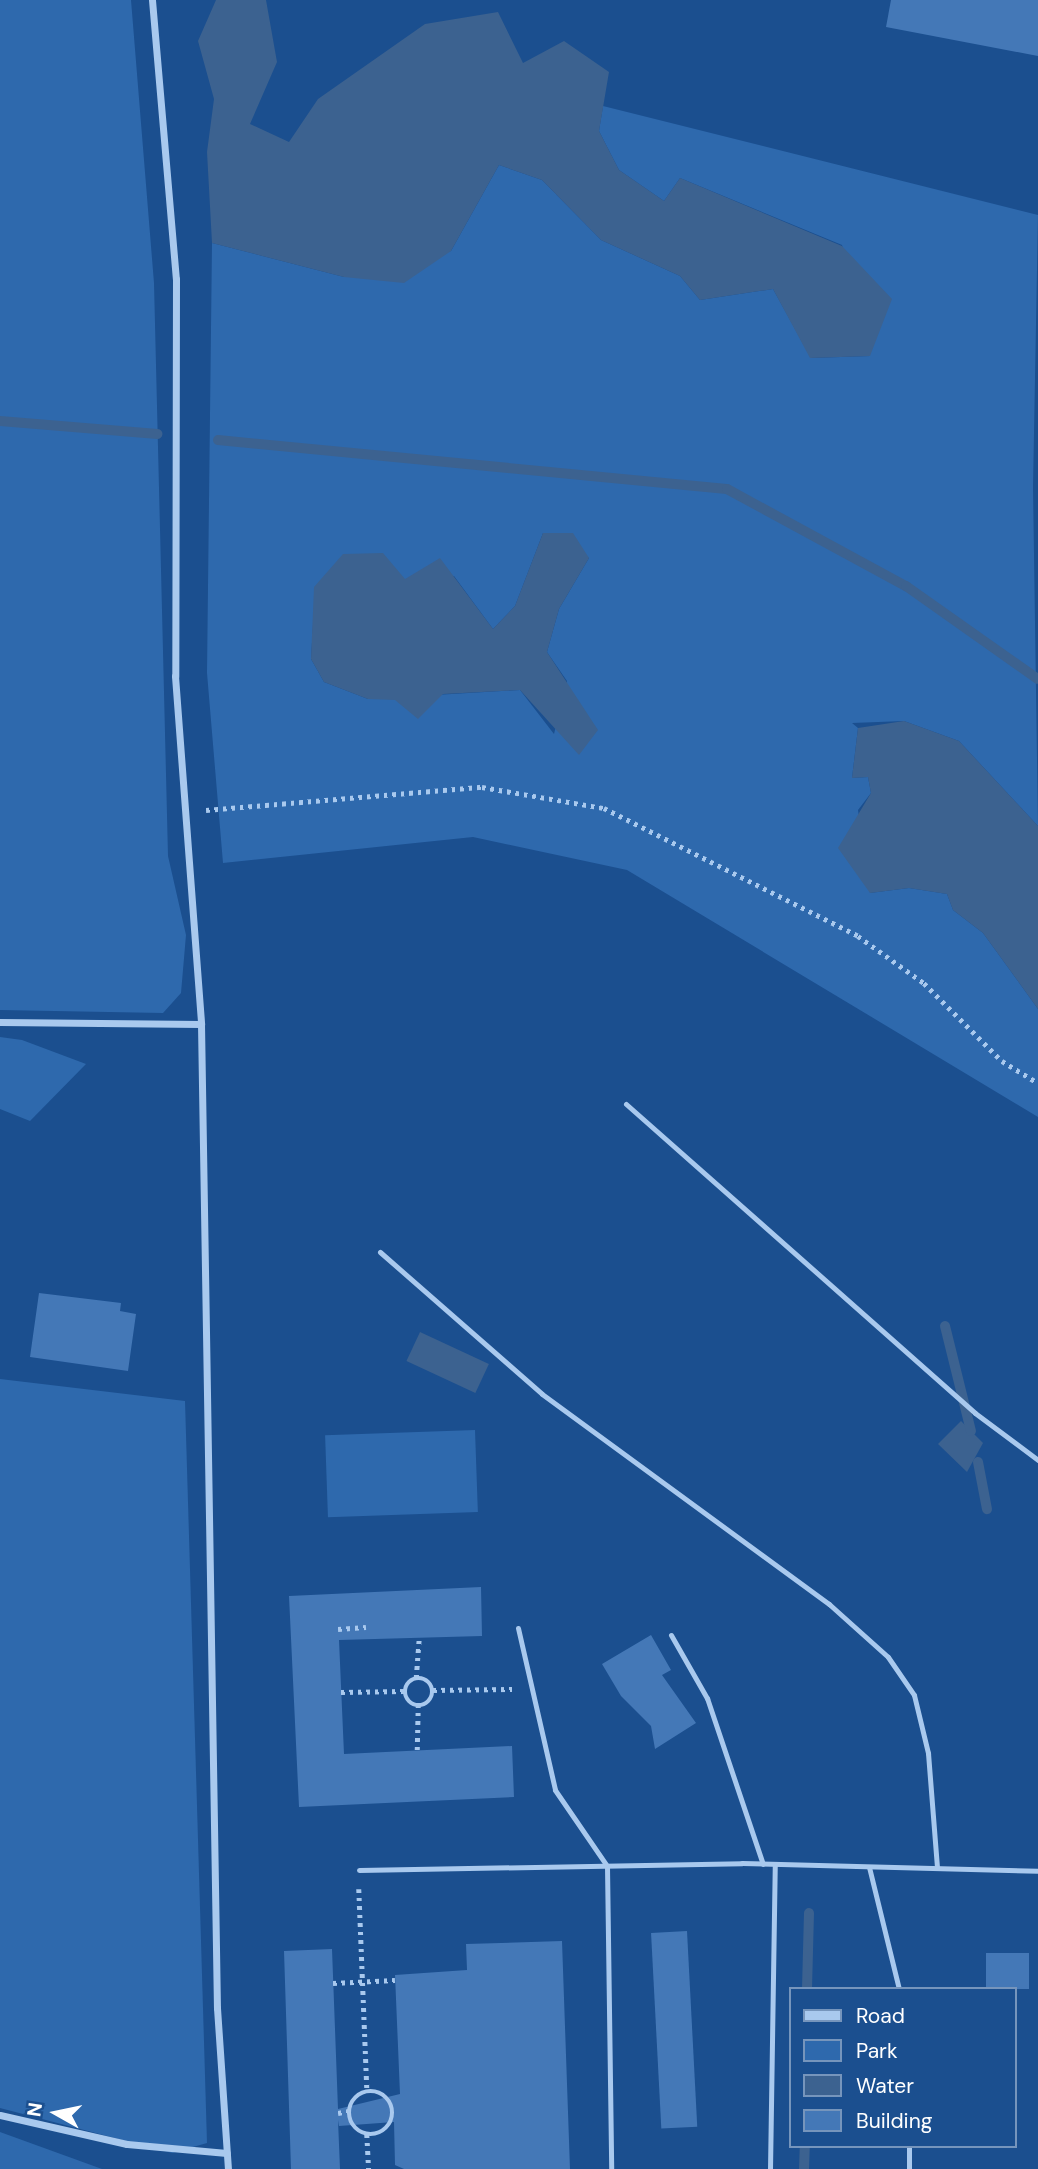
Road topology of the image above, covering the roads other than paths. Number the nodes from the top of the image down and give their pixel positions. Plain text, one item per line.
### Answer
1 (152, 0) edge
2 (0, 1022) edge
3 (201, 1024) junction
4 (626, 1104) dead end
5 (380, 1252) dead end
6 (1038, 1460) edge
7 (518, 1628) dead end
8 (671, 1635) dead end
9 (763, 1864) junction
10 (775, 1864) junction
11 (607, 1866) junction
12 (869, 1867) junction
13 (937, 1868) junction
14 (359, 1870) road end
15 (1038, 1871) edge
16 (899, 1987) edge
17 (0, 2115) edge
18 (909, 2148) edge
19 (226, 2153) junction
20 (228, 2169) edge
21 (611, 2169) edge
22 (770, 2169) edge
23 (909, 2169) edge

1 - 3 street
2 - 3 street
3 - 19 street
4 - 6 lane
5 - 13 lane
7 - 11 lane
8 - 9 lane
9 - 10 lane
9 - 11 lane
10 - 12 lane
10 - 22 lane
11 - 14 lane
11 - 21 lane
12 - 13 lane
12 - 16 lane
13 - 15 lane
17 - 19 street
18 - 23 lane
19 - 20 street

